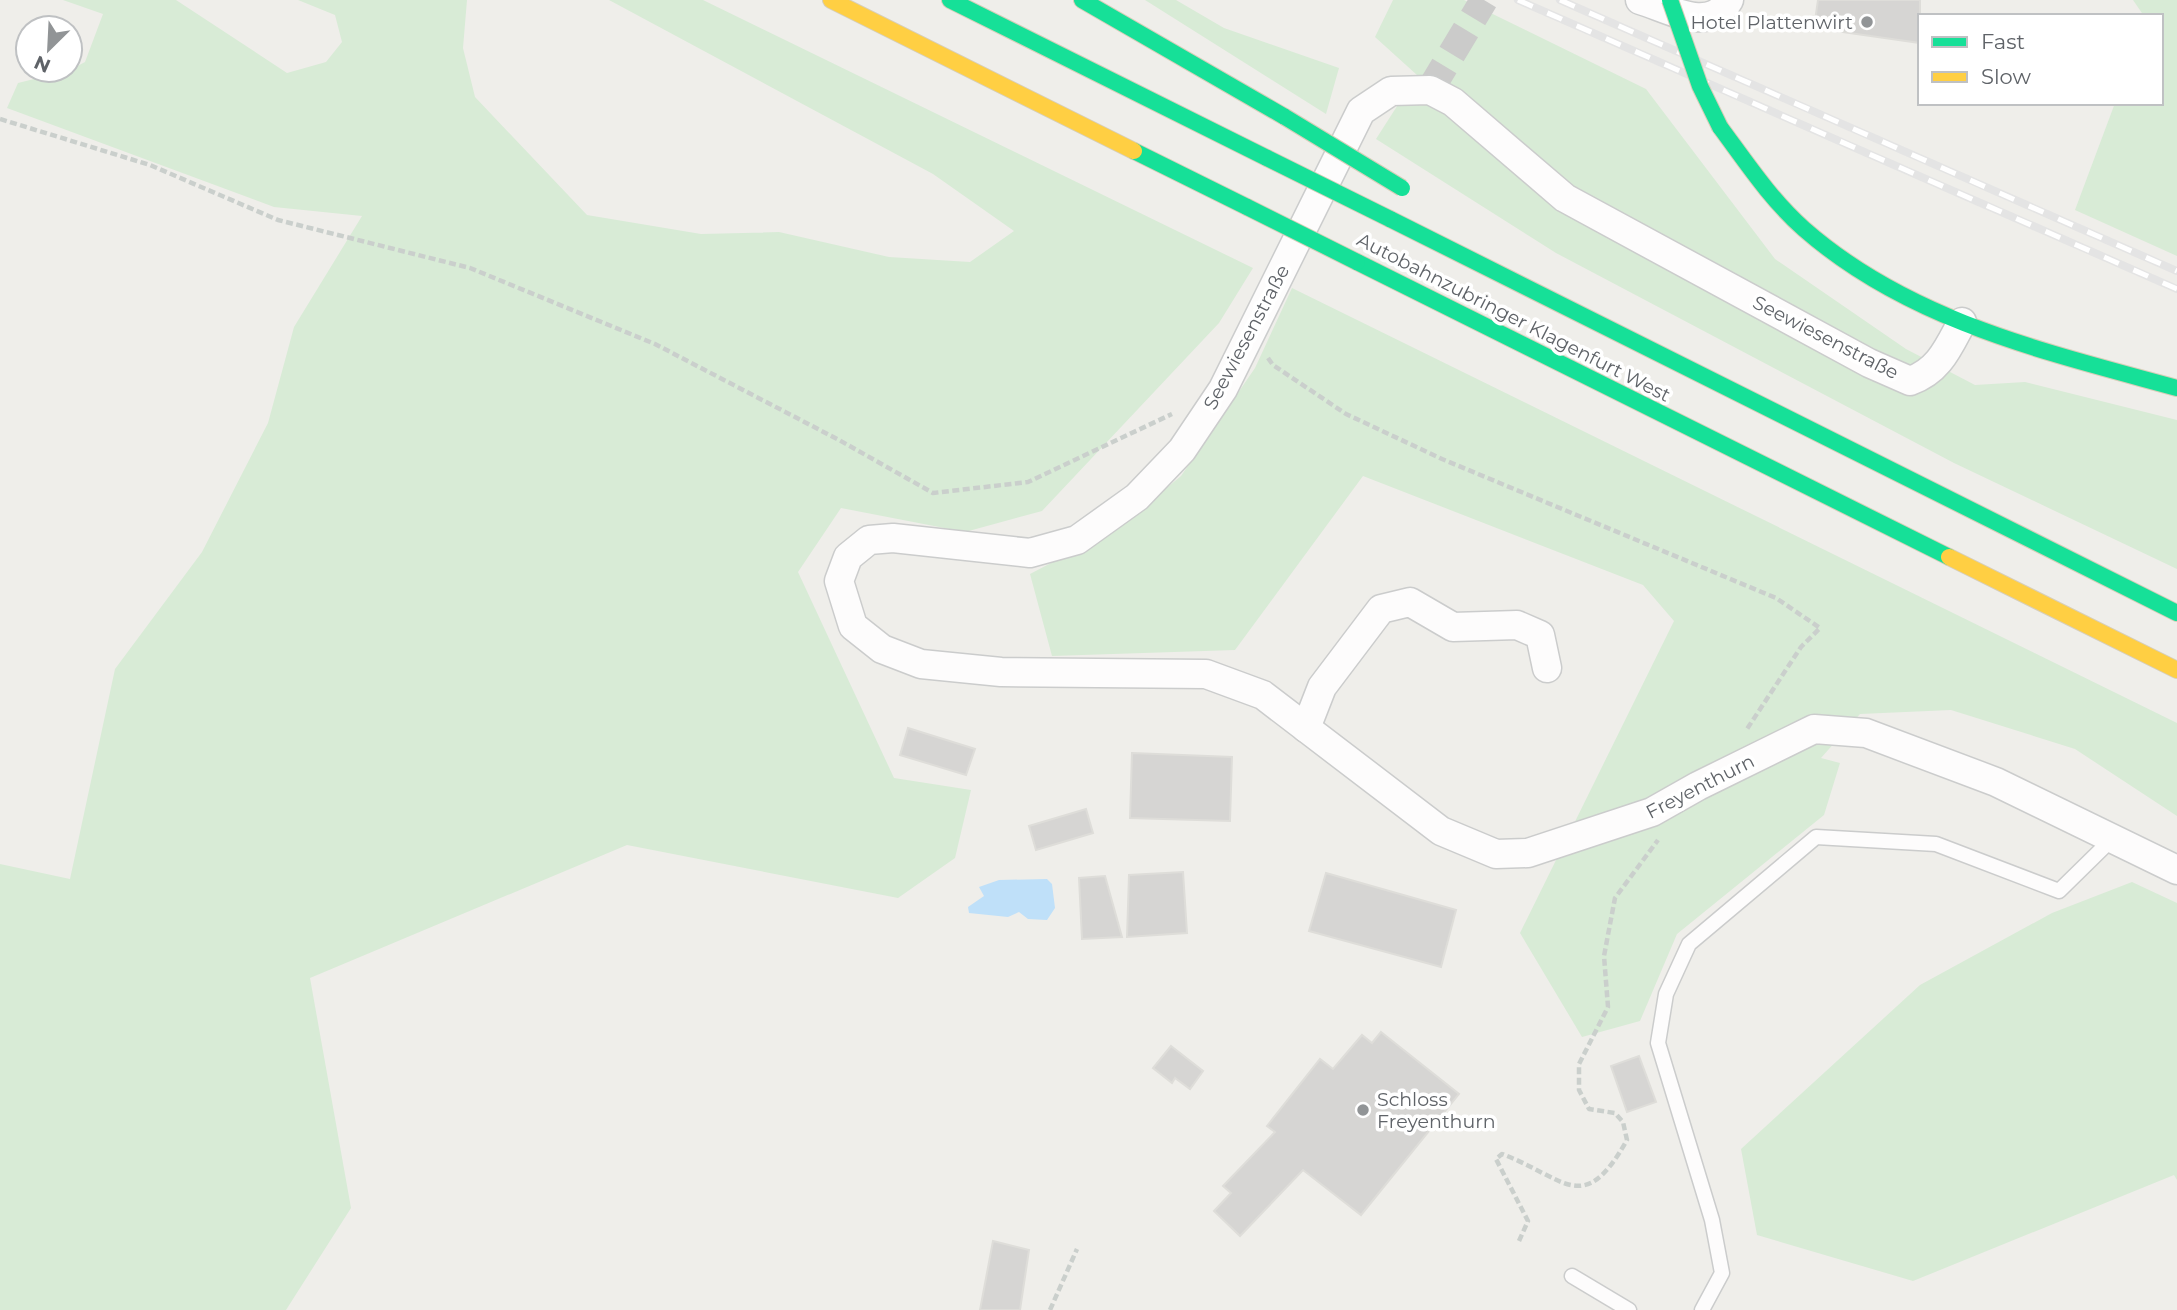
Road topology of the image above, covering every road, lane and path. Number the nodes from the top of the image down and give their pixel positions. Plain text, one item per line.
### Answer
1 (831, 0) edge
2 (950, 0) edge
3 (1082, 0) edge
4 (1640, 0) edge
5 (1670, 0) edge
6 (1729, 0) edge
7 (0, 119) edge
8 (1407, 192) dead end
9 (1451, 232) dead end
10 (1501, 275) junction
11 (1962, 322) junction
12 (1252, 329) junction
13 (2177, 388) edge
14 (1178, 411) dead end
15 (2177, 613) edge
16 (1547, 668) dead end
17 (2177, 670) edge
18 (1306, 728) junction
19 (1745, 732) dead end
20 (1664, 831) dead end
21 (2111, 840) junction
22 (2177, 870) edge
23 (1519, 1241) dead end
24 (1077, 1249) dead end
25 (1572, 1276) dead end
26 (1050, 1310) edge
27 (1629, 1310) edge
28 (1702, 1310) edge

1 - 17 main road, Autobahnzubringer Klagenfurt West, bridge
2 - 10 main road, Autobahnzubringer Klagenfurt West, bridge
3 - 8 main road, bridge
4 - 6 street
5 - 11 main road, bridge
7 - 14 path
9 - 10 main road
10 - 15 main road, Autobahnzubringer Klagenfurt West
11 - 12 street, Seewiesenstraße
11 - 13 main road
12 - 18 street, Seewiesenstraße
12 - 19 path
16 - 18 street
18 - 21 street, Freyenthurn
20 - 23 path
21 - 22 street, Freyenthurn
21 - 28 lane
24 - 26 path
25 - 27 lane

